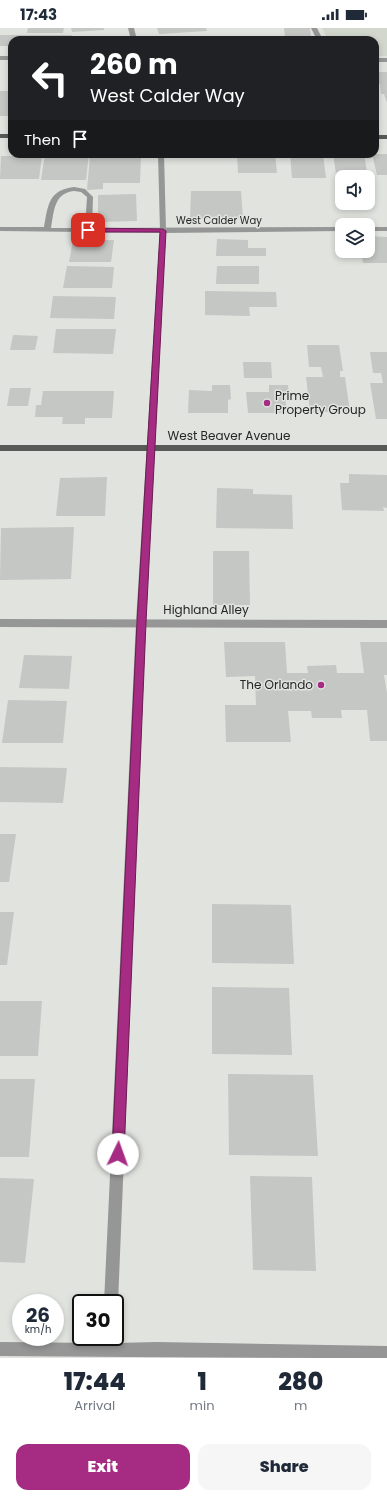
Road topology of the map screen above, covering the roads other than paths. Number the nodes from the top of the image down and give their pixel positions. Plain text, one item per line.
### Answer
1 (161, 158) edge
2 (0, 229) edge
3 (375, 229) edge
4 (387, 229) edge
5 (47, 230) junction
6 (88, 230) junction
7 (335, 230) edge
8 (163, 231) junction
9 (0, 448) edge
10 (150, 448) junction
11 (387, 448) edge
12 (142, 622) junction
13 (0, 623) edge
14 (387, 624) edge
15 (111, 1294) edge
16 (108, 1348) edge
17 (0, 1349) edge
18 (387, 1353) edge

1 - 8 street
2 - 5 street, West Calder Way
3 - 4 street
5 - 6 street, West Calder Way
5 - 6 street
6 - 8 street, West Calder Way
7 - 8 street, West Calder Way
8 - 10 street
9 - 10 main road, West Beaver Avenue
10 - 11 main road, West Beaver Avenue
10 - 12 street
12 - 13 street, Highland Alley
12 - 14 street, Highland Alley
12 - 15 street
16 - 17 street
16 - 18 street

